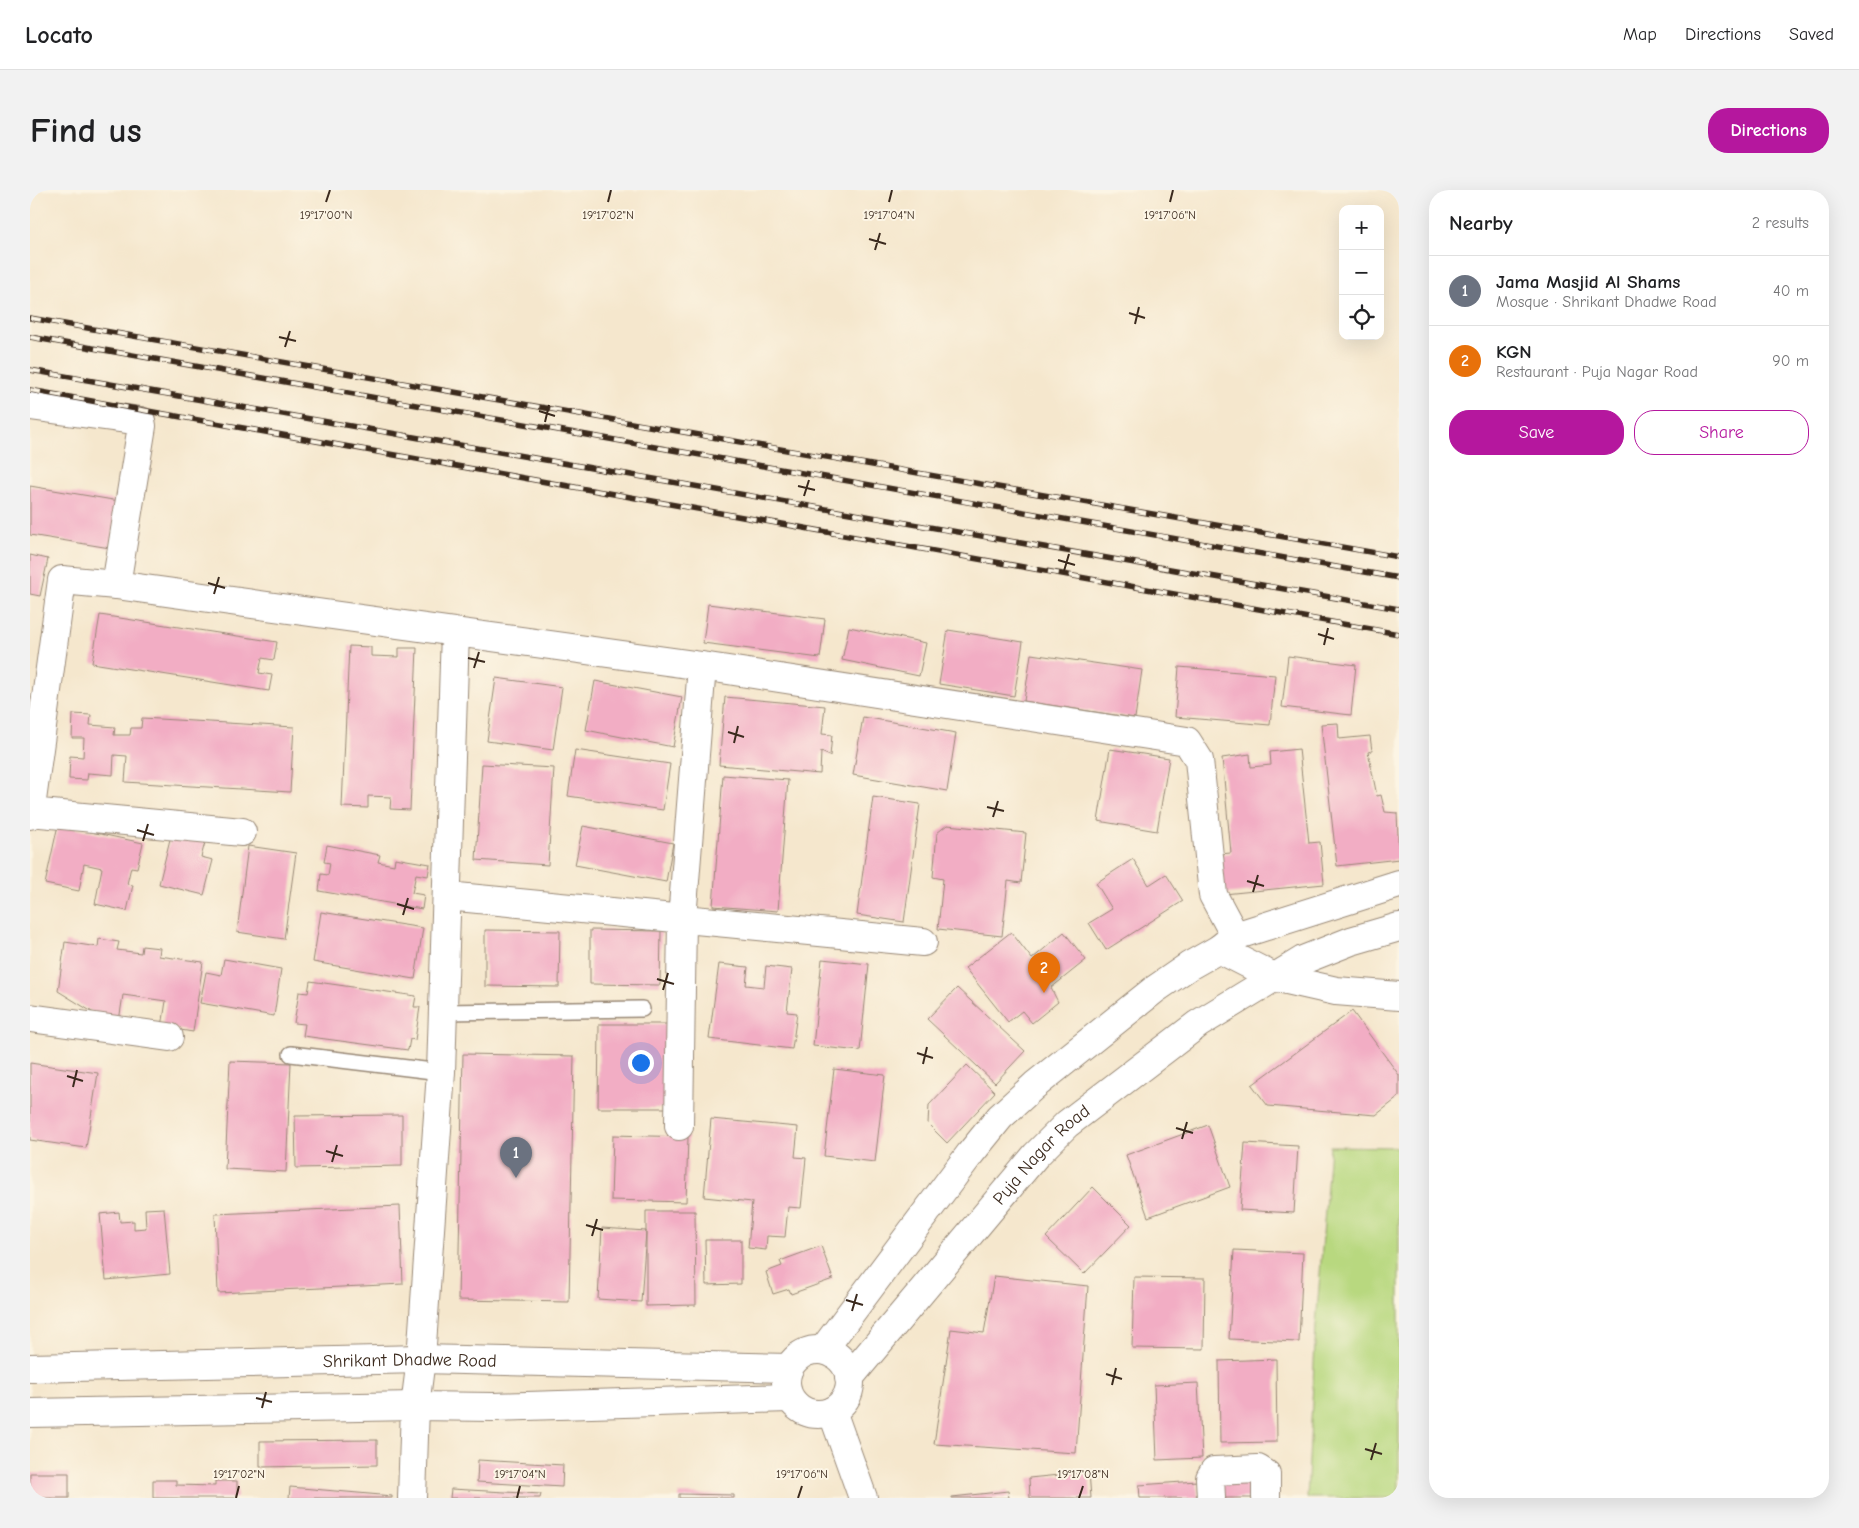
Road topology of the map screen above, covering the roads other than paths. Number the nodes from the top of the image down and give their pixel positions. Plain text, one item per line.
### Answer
1 (30, 406) edge
2 (116, 585) junction
3 (455, 632) junction
4 (702, 666) junction
5 (30, 814) edge
6 (242, 832) dead end
7 (1399, 884) edge
8 (447, 896) junction
9 (682, 918) junction
10 (1399, 927) edge
11 (923, 942) dead end
12 (1227, 942) junction
13 (1274, 977) junction
14 (1399, 996) edge
15 (642, 1009) dead end
16 (442, 1012) junction
17 (30, 1018) edge
18 (169, 1036) dead end
19 (291, 1054) dead end
20 (441, 1072) junction
21 (679, 1126) dead end
22 (823, 1350) junction
23 (421, 1359) junction
24 (30, 1368) edge
25 (789, 1368) junction
26 (849, 1378) junction
27 (789, 1398) junction
28 (415, 1406) junction
29 (832, 1411) junction
30 (30, 1413) edge
31 (412, 1498) edge
32 (863, 1498) edge
33 (1211, 1498) edge
34 (1266, 1498) edge

1 - 2 street
2 - 3 street
2 - 5 street
3 - 4 street
3 - 8 street
4 - 9 street
4 - 12 street
5 - 6 street
7 - 12 street
8 - 9 street
8 - 16 street
9 - 11 street
9 - 21 street
10 - 13 street, Puja Nagar Road
12 - 13 street
12 - 22 street
13 - 14 street
13 - 26 street, Puja Nagar Road
15 - 16 lane
16 - 20 street
17 - 18 street
19 - 20 lane
20 - 23 street
22 - 25 street
22 - 26 street
23 - 24 street, Shrikant Dhadwe Road
23 - 25 street, Shrikant Dhadwe Road
23 - 28 street
25 - 27 street
26 - 29 street
27 - 28 street
27 - 29 street
28 - 30 street
28 - 31 street
29 - 32 street
33 - 34 street

